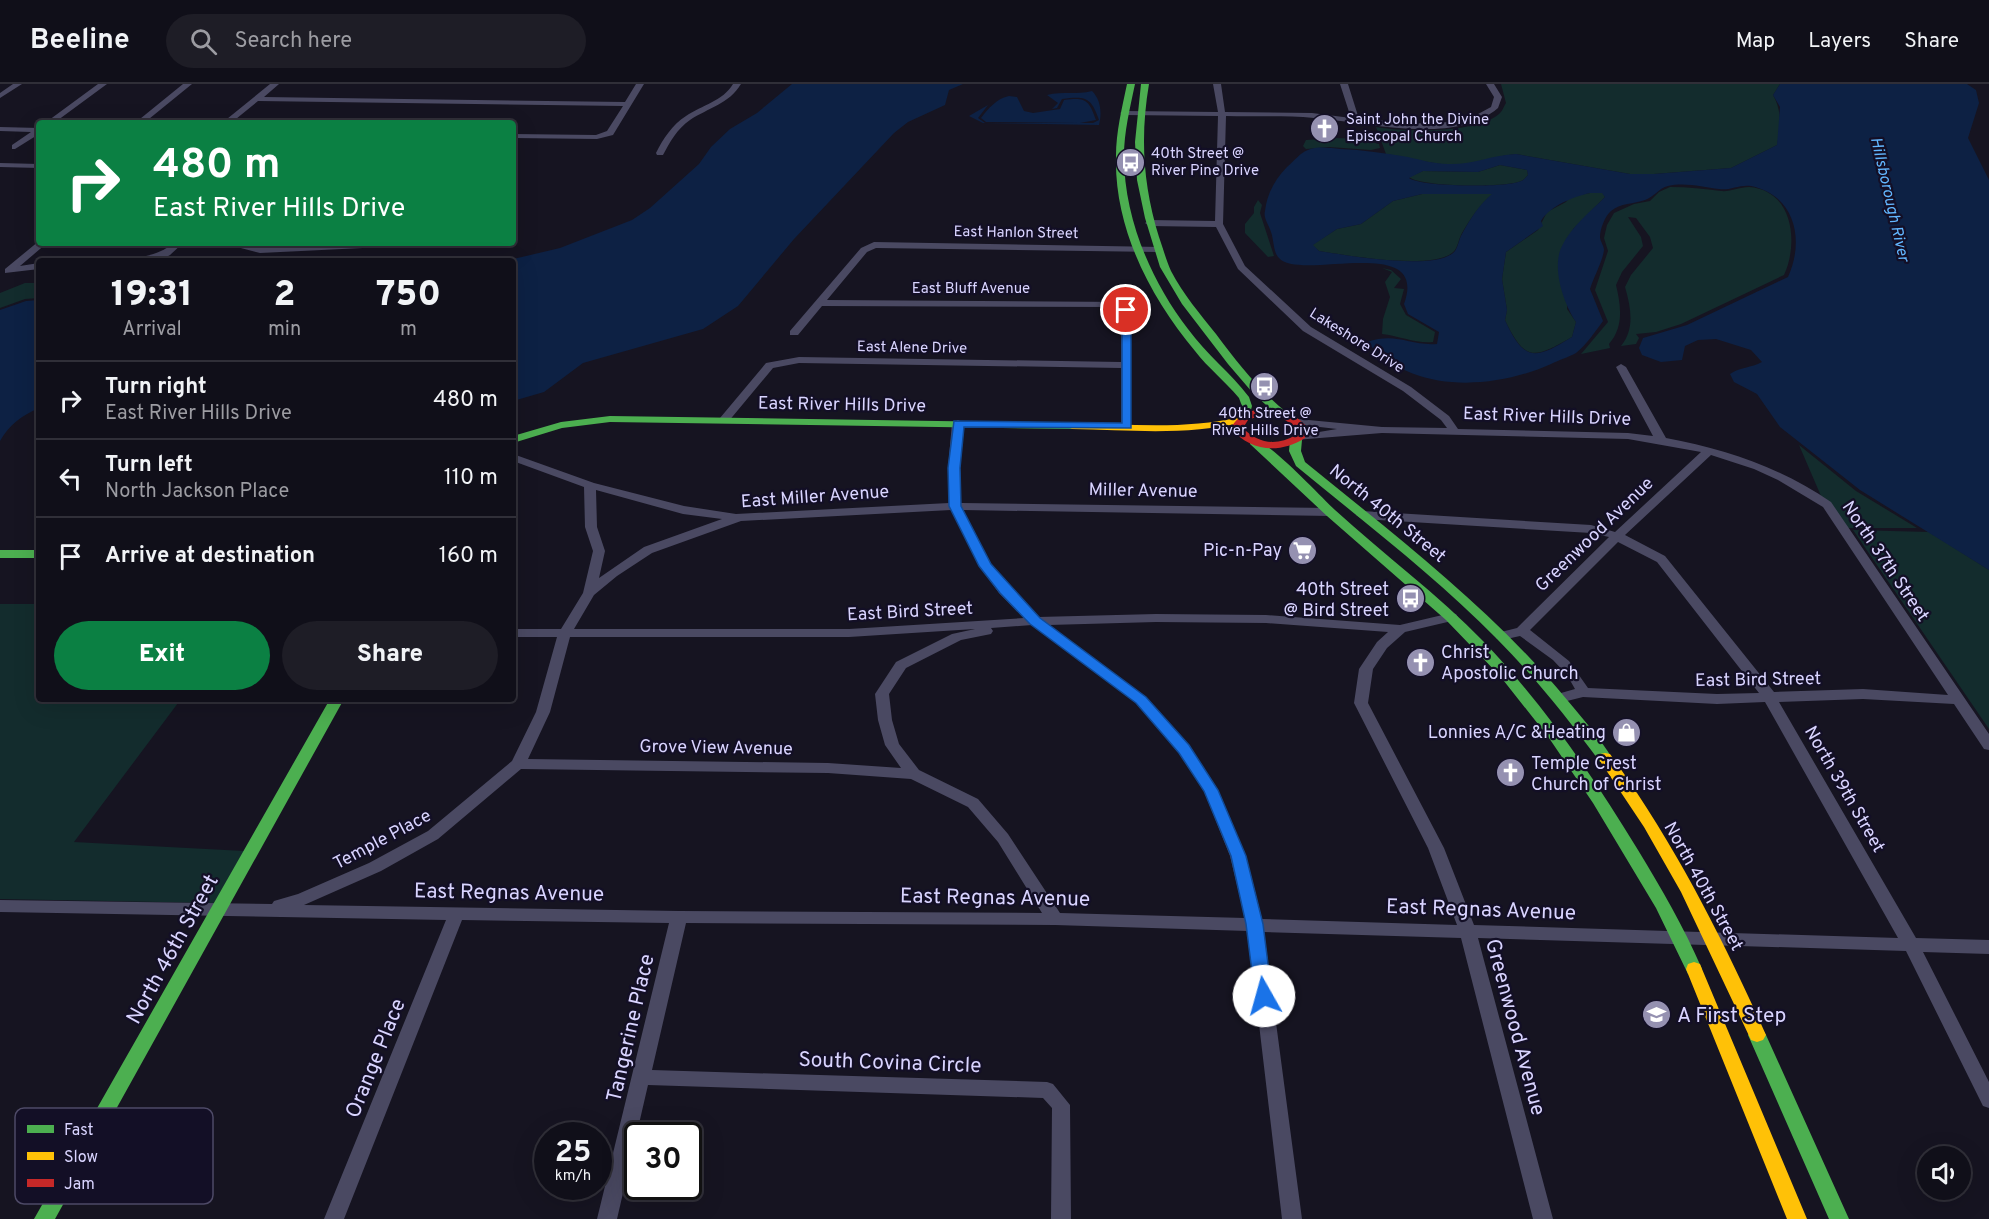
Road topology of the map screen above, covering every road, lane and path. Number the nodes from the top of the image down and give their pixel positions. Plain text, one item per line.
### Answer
1 (18, 84) edge
2 (103, 84) edge
3 (188, 84) edge
4 (275, 84) edge
5 (640, 84) edge
6 (737, 84) edge
7 (1131, 84) edge
8 (1145, 84) edge
9 (1217, 84) edge
10 (1344, 84) edge
11 (1490, 84) edge
12 (0, 96) edge
13 (257, 99) junction
14 (628, 104) junction
15 (1131, 113) junction
16 (1222, 114) junction
17 (53, 120) edge
18 (143, 120) edge
19 (230, 120) edge
20 (1356, 120) junction
21 (0, 129) edge
22 (36, 130) edge
23 (36, 132) edge
24 (516, 136) edge
25 (15, 147) dead end
26 (660, 153) dead end
27 (0, 160) edge
28 (36, 161) edge
29 (0, 165) edge
30 (36, 166) edge
31 (1121, 178) junction
32 (1137, 179) junction
33 (1149, 223) junction
34 (1219, 224) junction
35 (38, 246) edge
36 (175, 246) edge
37 (240, 246) edge
38 (342, 246) edge
39 (1140, 248) junction
40 (1158, 249) junction
41 (157, 258) edge
42 (36, 267) edge
43 (4, 272) edge
44 (820, 303) junction
45 (794, 333) dead end
46 (1126, 365) junction
47 (1621, 367) dead end
48 (1282, 414) junction
49 (1242, 418) junction
50 (724, 420) junction
51 (1298, 422) junction
52 (958, 423) junction
53 (1127, 426) junction
54 (1173, 427) junction
55 (1382, 430) junction
56 (1454, 431) junction
57 (516, 439) edge
58 (1298, 439) junction
59 (1249, 440) junction
60 (1660, 440) junction
61 (1709, 451) junction
62 (516, 458) edge
63 (590, 485) junction
64 (955, 506) junction
65 (1330, 512) junction
66 (1362, 515) junction
67 (739, 518) junction
68 (1617, 536) junction
69 (0, 554) edge
70 (36, 554) edge
71 (589, 593) junction
72 (1450, 617) junction
73 (1035, 621) junction
74 (1400, 629) junction
75 (1522, 631) junction
76 (516, 633) edge
77 (564, 634) junction
78 (1502, 636) junction
79 (1583, 692) junction
80 (1769, 696) junction
81 (1559, 698) junction
82 (1959, 700) junction
83 (335, 702) edge
84 (1989, 745) edge
85 (518, 764) junction
86 (914, 774) junction
87 (0, 906) edge
88 (218, 910) junction
89 (264, 910) junction
90 (457, 913) junction
91 (679, 917) junction
92 (1055, 919) junction
93 (1255, 924) junction
94 (1468, 931) junction
95 (1681, 938) junction
96 (1715, 939) junction
97 (1911, 945) junction
98 (1989, 947) edge
99 (641, 1077) junction
100 (1989, 1100) edge
101 (107, 1108) edge
102 (52, 1204) edge
103 (44, 1219) edge
104 (334, 1219) edge
105 (608, 1219) edge
106 (1061, 1219) edge
107 (1292, 1219) edge
108 (1543, 1219) edge
109 (1797, 1219) edge
110 (1839, 1219) edge

1 - 12 street
2 - 17 street
3 - 18 street
4 - 13 street
5 - 14 street
6 - 26 street
7 - 15 main road
8 - 15 main road
9 - 16 street, Lakeshore Drive
10 - 20 street
11 - 20 street
13 - 14 street
13 - 19 street
14 - 24 street
15 - 16 street
15 - 31 main road
15 - 32 main road
16 - 20 street
16 - 34 street, Lakeshore Drive
21 - 22 street
23 - 25 street
27 - 28 street
29 - 30 street
31 - 32 main road
31 - 39 main road
32 - 33 main road
33 - 34 street
33 - 40 main road
34 - 56 street, Lakeshore Drive
35 - 43 street
36 - 41 street
37 - 38 street
39 - 40 street, East Hanlon Street
39 - 44 street, East Hanlon Street
39 - 49 main road
40 - 48 main road
42 - 43 street
44 - 45 street
44 - 46 street, East Bluff Avenue
46 - 50 street, East Alene Drive
46 - 53 street
47 - 60 street
48 - 49 main road, East River Hills Drive
48 - 51 main road
49 - 54 main road, East River Hills Drive
49 - 59 main road
50 - 52 main road, East River Hills Drive
50 - 57 main road, East River Hills Drive
51 - 55 street, East River Hills Drive
51 - 58 main road, North 40th Street
52 - 53 main road, East River Hills Drive
52 - 64 street
53 - 54 main road, East River Hills Drive
54 - 59 main road, East River Hills Drive
55 - 56 street, East River Hills Drive
55 - 58 street, East River Hills Drive
56 - 60 street, East River Hills Drive
58 - 59 main road, East River Hills Drive
58 - 66 main road, North 40th Street
59 - 65 main road, North 40th Street
60 - 61 street, East River Hills Drive
61 - 68 street, Greenwood Avenue
61 - 82 street, North 37th Street
62 - 63 street
63 - 67 street
63 - 71 street, Temple Place
64 - 65 street, Miller Avenue
64 - 67 street, East Miller Avenue
64 - 73 street
65 - 72 main road, North 40th Street
66 - 68 street
66 - 78 main road, North 40th Street
67 - 71 street, East Miller Avenue
68 - 75 street, Greenwood Avenue
68 - 80 street, North 39th Street
69 - 70 main road
71 - 77 street, Temple Place
72 - 74 street, East Bird Street
72 - 95 main road, North 40th Street
73 - 74 street, East Bird Street
73 - 77 street, East Bird Street
73 - 86 street
73 - 93 street
74 - 94 street, Greenwood Avenue
75 - 78 street
75 - 79 street
76 - 77 street, East Bird Street
77 - 85 street, Temple Place
78 - 81 main road, North 40th Street
79 - 80 street, East Bird Street
79 - 81 street, East Bird Street
80 - 82 street, East Bird Street
80 - 97 street, North 39th Street
81 - 96 main road, North 40th Street
82 - 84 street, North 37th Street
83 - 88 main road, North 46th Street
85 - 86 street, Grove View Avenue
85 - 89 street, Temple Place
86 - 92 street
87 - 88 street, East Regnas Avenue
88 - 89 street, East Regnas Avenue
88 - 101 main road, North 46th Street
89 - 90 street, East Regnas Avenue
90 - 91 street, East Regnas Avenue
90 - 104 street, Orange Place
91 - 92 street, East Regnas Avenue
91 - 99 street, Tangerine Place
92 - 93 street, East Regnas Avenue
93 - 94 street, East Regnas Avenue
93 - 107 street
94 - 95 street, East Regnas Avenue
94 - 108 street, Greenwood Avenue
95 - 96 street, East Regnas Avenue
95 - 109 main road, North 40th Street
96 - 97 street, East Regnas Avenue
96 - 110 main road, North 40th Street
97 - 98 street, East Regnas Avenue
97 - 100 street, North 39th Street
99 - 105 street, Tangerine Place
99 - 106 street, South Covina Circle
102 - 103 main road, North 46th Street

